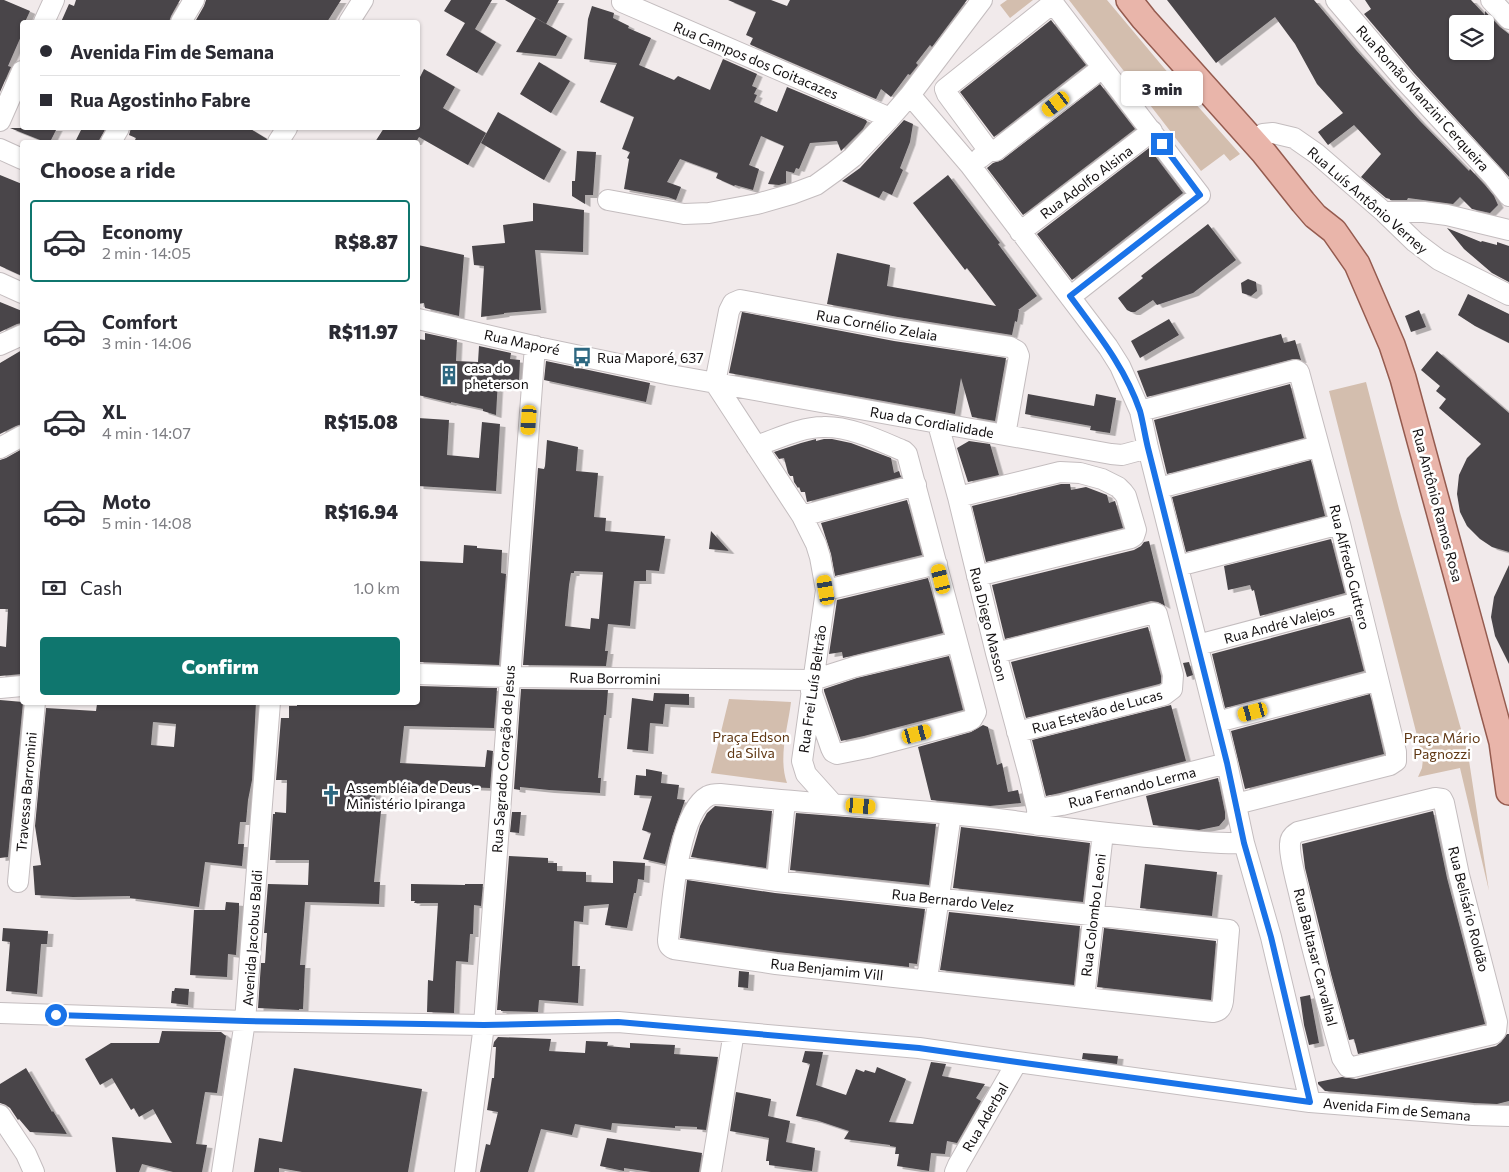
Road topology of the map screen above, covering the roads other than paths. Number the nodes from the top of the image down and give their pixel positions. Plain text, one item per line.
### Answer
1 (54, 0) edge
2 (194, 0) edge
3 (362, 0) edge
4 (982, 0) edge
5 (1130, 0) edge
6 (1148, 0) edge
7 (1336, 0) edge
8 (1492, 0) edge
9 (622, 2) dead end
10 (1509, 19) edge
11 (45, 20) edge
12 (182, 20) edge
13 (351, 20) edge
14 (1102, 68) junction
15 (20, 76) edge
16 (910, 95) junction
17 (890, 118) junction
18 (0, 122) edge
19 (1152, 131) junction
20 (1258, 138) junction
21 (0, 149) edge
22 (989, 151) junction
23 (20, 158) edge
24 (970, 165) junction
25 (1509, 196) edge
26 (608, 200) dead end
27 (1384, 212) junction
28 (1509, 230) edge
29 (1020, 232) junction
30 (0, 283) edge
31 (20, 292) edge
32 (1509, 295) edge
33 (1070, 296) junction
34 (420, 319) edge
35 (20, 336) edge
36 (0, 345) edge
37 (535, 346) junction
38 (715, 383) junction
39 (1140, 411) junction
40 (938, 424) junction
41 (1005, 435) junction
42 (20, 437) edge
43 (756, 446) junction
44 (1319, 446) junction
45 (0, 448) edge
46 (1148, 448) junction
47 (916, 485) junction
48 (1159, 488) junction
49 (958, 497) junction
50 (802, 516) junction
51 (1340, 524) junction
52 (937, 564) junction
53 (1178, 566) junction
54 (977, 576) junction
55 (826, 590) junction
56 (1359, 602) junction
57 (957, 642) junction
58 (1198, 645) junction
59 (996, 653) junction
60 (420, 674) edge
61 (509, 677) junction
62 (1378, 680) junction
63 (20, 686) edge
64 (812, 686) junction
65 (0, 688) edge
66 (35, 705) edge
67 (270, 705) edge
68 (1217, 722) junction
69 (1017, 732) junction
70 (1506, 739) edge
71 (1227, 763) junction
72 (1509, 792) edge
73 (785, 801) junction
74 (833, 804) junction
75 (1236, 804) junction
76 (951, 814) junction
77 (1038, 817) junction
78 (1103, 833) junction
79 (1244, 843) junction
80 (1290, 844) joint
81 (678, 867) junction
82 (777, 881) junction
83 (18, 882) dead end
84 (939, 898) junction
85 (1093, 916) junction
86 (1229, 930) joint
87 (927, 980) junction
88 (1084, 998) junction
89 (0, 1013) edge
90 (246, 1021) junction
91 (484, 1025) junction
92 (734, 1032) junction
93 (1017, 1062) junction
94 (1348, 1066) joint
95 (1310, 1102) junction
96 (0, 1115) edge
97 (1509, 1116) edge
98 (34, 1172) edge
99 (222, 1172) edge
100 (466, 1172) edge
101 (711, 1172) edge
102 (955, 1172) edge

1 - 11 street
2 - 12 street
3 - 13 street
4 - 16 street
5 - 20 main road, Rua Antônio Ramos Rosa
6 - 20 main road, Rua Antônio Ramos Rosa
7 - 25 street, Rua Romão Manzini Cerqueira
8 - 10 street
9 - 17 street, Rua Campos dos Goitacazes
14 - 19 street
14 - 22 street
14 - 22 street
15 - 18 street
16 - 17 street
16 - 24 street
17 - 26 street
19 - 29 street, Rua Adolfo Alsina
19 - 33 street
20 - 27 street, Rua Luís Antônio Verney
20 - 70 main road, Rua Antônio Ramos Rosa
21 - 23 street
22 - 24 street
24 - 29 street
27 - 28 street
27 - 32 street, Rua Luís Antônio Verney
29 - 33 street
30 - 31 street
33 - 39 street
34 - 37 street, Rua Maporé
35 - 36 street
37 - 38 street, Rua Maporé
37 - 61 street, Rua Sagrado Coração de Jesus
38 - 40 street, Rua da Cordialidade
38 - 41 street, Rua Cornélio Zelaia
38 - 43 street, Rua Frei Luís Beltrão
39 - 44 street, Rua Alfredo Guttero
39 - 46 street
40 - 41 street, Rua da Cordialidade
40 - 49 street, Rua Diego Masson
41 - 46 street, Rua da Cordialidade
42 - 45 street
43 - 47 street
43 - 50 street, Rua Frei Luís Beltrão
44 - 48 street
44 - 51 street, Rua Alfredo Guttero
46 - 48 street
47 - 50 street
47 - 52 street
48 - 53 street
49 - 54 street, Rua Diego Masson
49 - 54 street
50 - 55 street, Rua Frei Luís Beltrão
51 - 53 street
51 - 56 street, Rua Alfredo Guttero
52 - 55 street
52 - 57 street
53 - 58 street
54 - 59 street, Rua Diego Masson
55 - 64 street, Rua Frei Luís Beltrão
56 - 58 street, Rua André Valejos
56 - 62 street, Rua Alfredo Guttero
57 - 64 street, Rua Borromini
57 - 64 street
58 - 68 street
59 - 69 street, Rua Diego Masson
59 - 69 street, Rua Estevão de Lucas
60 - 61 street, Rua Borromini
61 - 64 street, Rua Borromini
61 - 91 street, Rua Sagrado Coração de Jesus
62 - 68 street
62 - 75 street, Rua Alfredo Guttero
63 - 65 street
64 - 74 street, Rua Frei Luís Beltrão
66 - 83 street, Travessa Barromini
67 - 90 street, Avenida Jacobus Baldi
68 - 71 street
69 - 77 street, Rua Diego Masson
70 - 72 main road, Rua Antônio Ramos Rosa
71 - 75 street
71 - 77 street, Rua Fernando Lerma
73 - 74 street
73 - 81 street, Rua Benjamim Vill
73 - 82 street
74 - 76 street
75 - 79 street
76 - 77 street
76 - 84 street
77 - 78 street
78 - 79 street
78 - 85 street, Rua Colombo Leoni
79 - 95 street
80 - 94 street, Rua Baltasar Carvalhal
80 - 94 street, Rua Belisário Roldão
81 - 82 street, Rua Bernardo Velez
81 - 87 street, Rua Benjamim Vill
82 - 84 street, Rua Bernardo Velez
84 - 85 street, Rua Bernardo Velez
84 - 87 street
85 - 86 street, Rua Bernardo Velez
85 - 88 street, Rua Colombo Leoni
86 - 88 street, Rua Benjamim Vill
87 - 88 street, Rua Benjamim Vill
89 - 90 street, Avenida Fim de Semana
90 - 91 street, Avenida Fim de Semana
90 - 99 street, Avenida Jacobus Baldi
91 - 92 street, Avenida Fim de Semana
91 - 100 street, Rua Sagrado Coração de Jesus
92 - 93 street, Avenida Fim de Semana
92 - 101 street
93 - 95 street, Avenida Fim de Semana
93 - 102 street, Rua Aderbal
95 - 97 street, Avenida Fim de Semana
96 - 98 street

